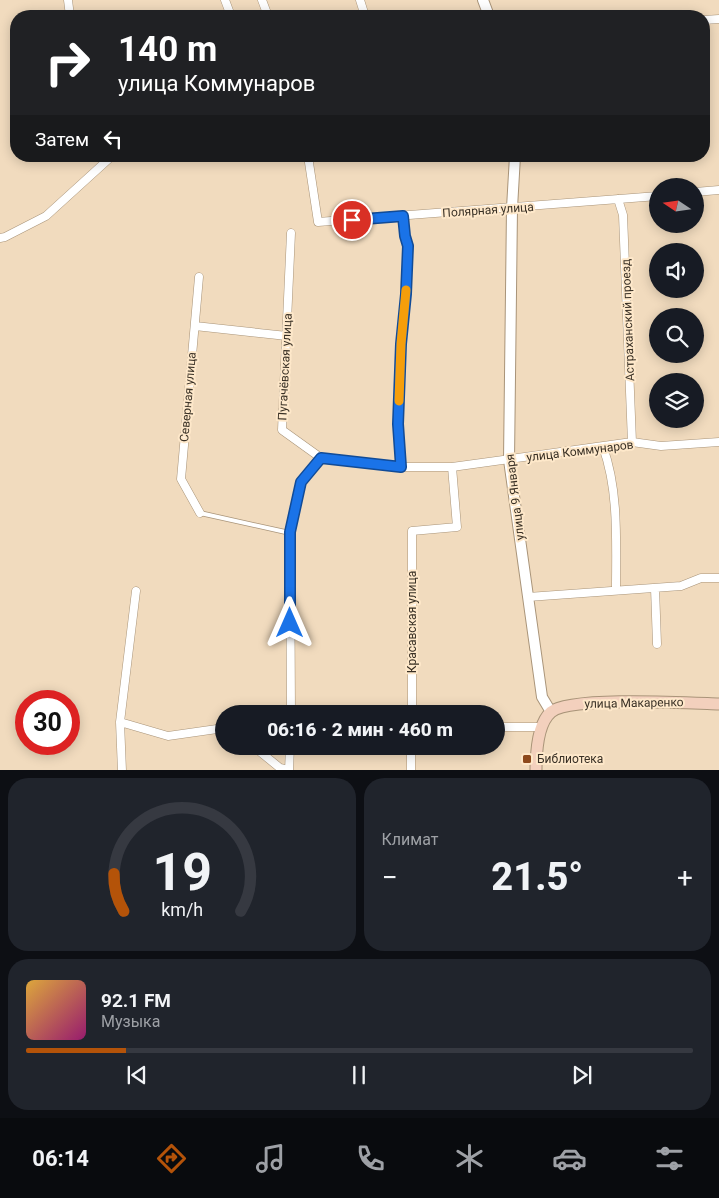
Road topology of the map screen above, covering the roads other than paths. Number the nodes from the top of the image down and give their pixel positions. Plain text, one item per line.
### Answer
1 (105, 162) edge
2 (309, 162) edge
3 (515, 162) edge
4 (719, 190) edge
5 (704, 191) edge
6 (649, 197) edge
7 (618, 199) junction
8 (512, 208) junction
9 (403, 216) junction
10 (291, 233) dead end
11 (0, 238) edge
12 (199, 276) dead end
13 (195, 326) junction
14 (287, 336) junction
15 (632, 442) junction
16 (719, 442) edge
17 (603, 447) junction
18 (321, 458) junction
19 (510, 460) junction
20 (401, 467) junction
21 (452, 467) junction
22 (200, 512) joint
23 (290, 532) junction
24 (719, 578) edge
25 (655, 588) junction
26 (616, 590) junction
27 (136, 591) dead end
28 (528, 597) junction
29 (658, 644) dead end
30 (719, 704) edge
31 (291, 705) edge
32 (412, 705) edge
33 (550, 712) junction
34 (120, 722) junction
35 (505, 727) edge
36 (541, 727) junction
37 (215, 729) edge
38 (264, 755) edge
39 (290, 755) edge
40 (411, 755) edge
41 (122, 770) edge
42 (289, 770) edge
43 (410, 770) edge
44 (536, 770) edge

1 - 11 street
2 - 9 street, Полярная улица
3 - 8 street, улица 9 Января
4 - 5 street
6 - 7 street, Полярная улица
7 - 8 street, Полярная улица
7 - 15 street, Астраханский проезд
8 - 9 street, Полярная улица
8 - 19 street, улица 9 Января
9 - 20 street
10 - 14 street, Пугачёвская улица
12 - 13 street, Северная улица
13 - 14 street
13 - 22 street, Северная улица
14 - 18 street, Пугачёвская улица
15 - 16 street, улица Коммунаров
15 - 17 street, улица Коммунаров
17 - 19 street, улица Коммунаров
17 - 26 street
18 - 20 street, улица Коммунаров
18 - 23 street
19 - 21 street, улица Коммунаров
19 - 28 street, улица 9 Января
20 - 21 street, улица Коммунаров
21 - 32 street, Красавская улица
22 - 23 lane
23 - 31 street
24 - 25 street
25 - 26 street
25 - 29 street
26 - 28 street
27 - 34 street
28 - 33 street, улица 9 Января
30 - 33 main road, улица Макаренко
33 - 36 main road
34 - 37 street
34 - 41 street
35 - 36 street
36 - 44 main road
38 - 42 street
39 - 42 street
40 - 43 street

